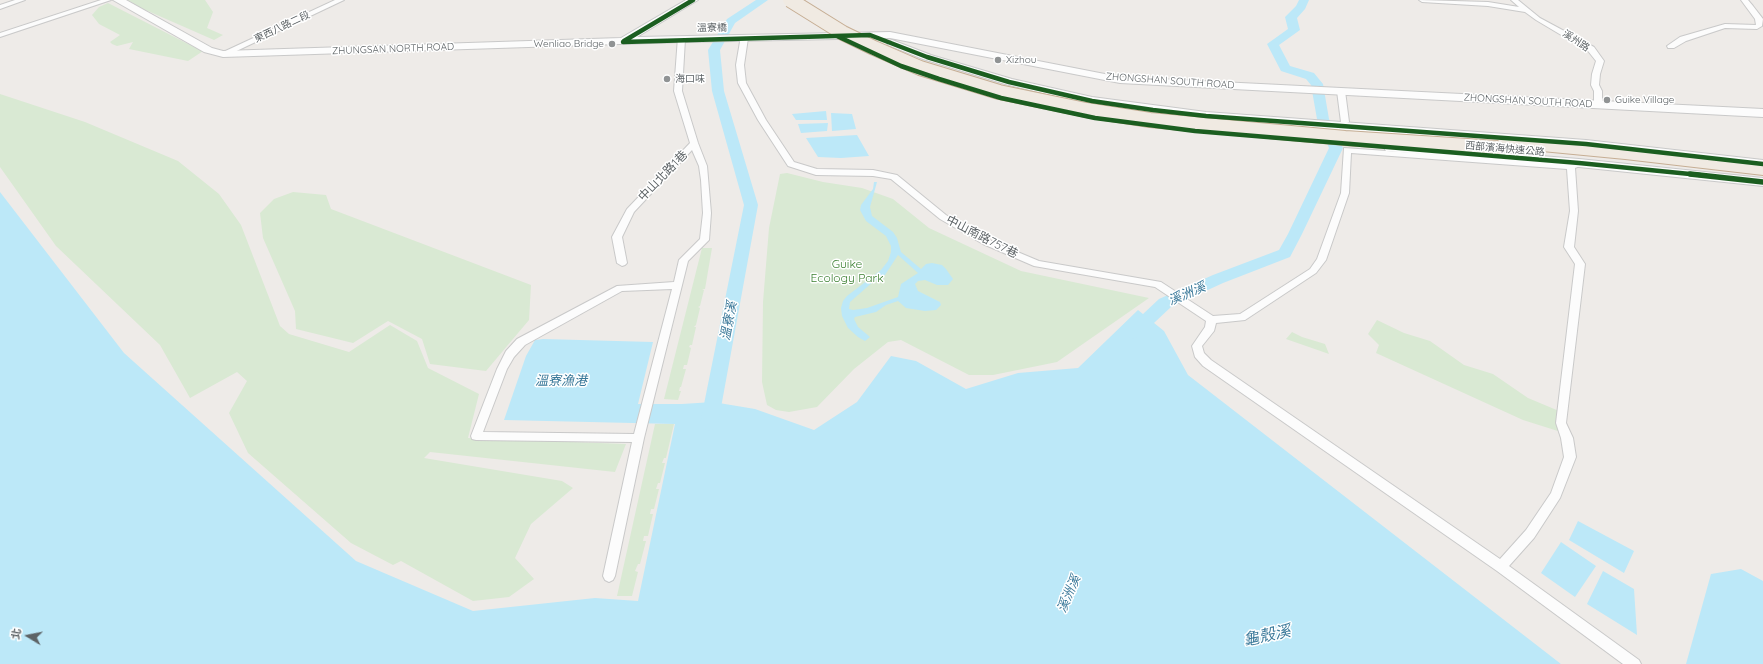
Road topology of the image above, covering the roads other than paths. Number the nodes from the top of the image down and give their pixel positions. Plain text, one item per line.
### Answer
1 (22, 0) edge
2 (108, 0) edge
3 (118, 0) edge
4 (341, 0) edge
5 (693, 0) edge
6 (790, 0) edge
7 (801, 0) edge
8 (1426, 0) edge
9 (1514, 0) edge
10 (1744, 0) edge
11 (0, 7) edge
12 (1525, 10) junction
13 (0, 35) edge
14 (835, 35) junction
15 (870, 35) junction
16 (744, 38) junction
17 (681, 39) junction
18 (623, 42) junction
19 (1671, 46) dead end
20 (223, 54) junction
21 (1341, 91) junction
22 (1598, 104) junction
23 (1763, 113) edge
24 (1344, 124) junction
25 (1566, 142) junction
26 (694, 143) junction
27 (1496, 146) junction
28 (1763, 164) edge
29 (1575, 165) junction
30 (1763, 170) edge
31 (1763, 176) edge
32 (1763, 182) edge
33 (622, 263) dead end
34 (677, 285) junction
35 (1211, 320) junction
36 (638, 438) junction
37 (1501, 568) junction
38 (609, 576) dead end
39 (1634, 664) edge

1 - 11 street
2 - 13 street
3 - 20 street, ZHUNGSAN NORTH ROAD
4 - 20 street, 東西八路二段
5 - 18 street
6 - 27 highway, 西部濱海快速公路, bridge
7 - 27 highway, 西部濱海快速公路
8 - 12 street
9 - 12 street, 溪州路
10 - 19 street
12 - 22 street, 溪州路
14 - 15 street, ZHONGSHAN SOUTH ROAD
14 - 16 street, ZHONGSHAN SOUTH ROAD
14 - 29 street
15 - 21 street, ZHONGSHAN SOUTH ROAD
15 - 24 street
16 - 17 street, 溫寮橋
16 - 35 street, 中山南路757巷
17 - 18 street, ZHUNGSAN NORTH ROAD
17 - 26 street, 中山北路1巷
18 - 20 street, ZHUNGSAN NORTH ROAD
21 - 22 street, ZHONGSHAN SOUTH ROAD
21 - 24 street
22 - 23 street, ZHONGSHAN SOUTH ROAD
24 - 25 street
25 - 27 highway
25 - 28 street
26 - 33 street, 中山北路1巷
26 - 34 street
27 - 29 highway
27 - 30 highway, 西部濱海快速公路
27 - 31 highway, 西部濱海快速公路
29 - 32 street
29 - 35 street
29 - 37 street
34 - 36 street
34 - 36 street
35 - 37 street
36 - 38 street
37 - 39 street

